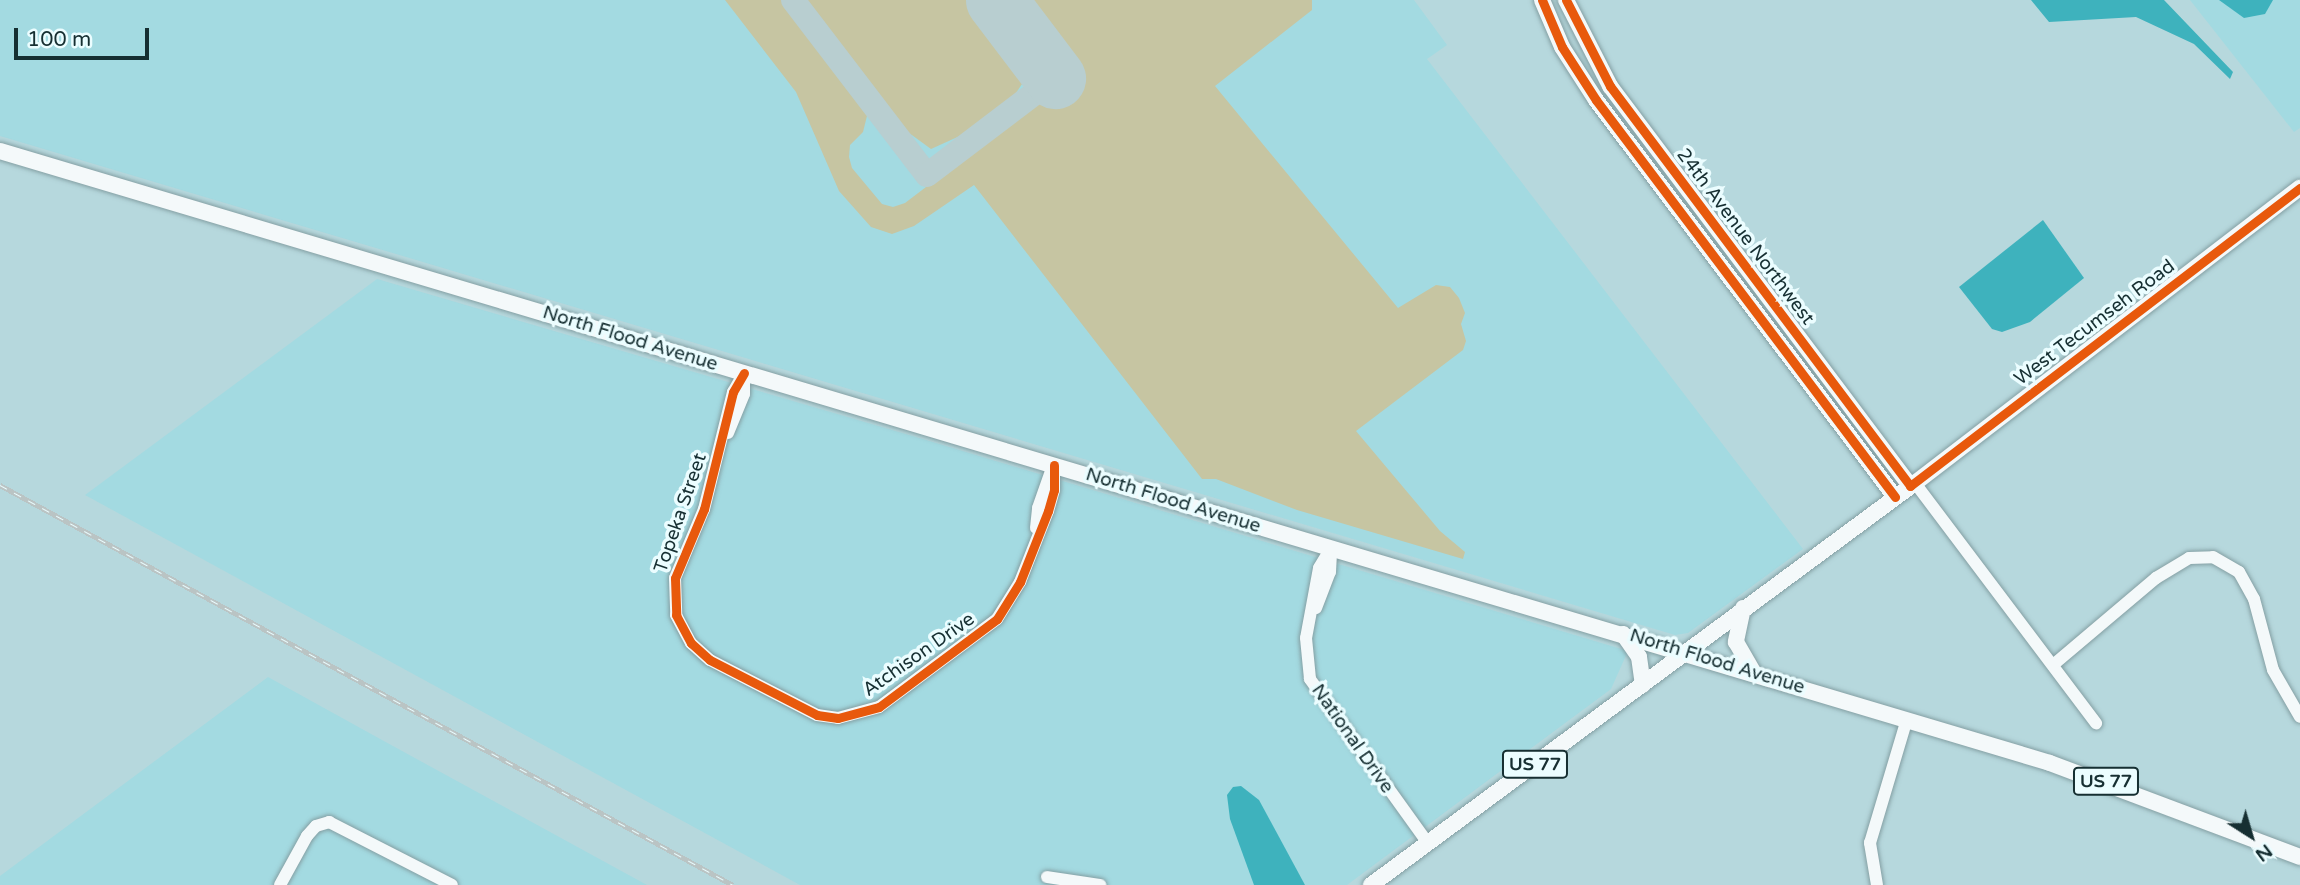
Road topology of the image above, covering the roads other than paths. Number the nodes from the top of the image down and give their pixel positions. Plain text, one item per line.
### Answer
1 (1542, 0) edge
2 (1566, 0) edge
3 (0, 151) edge
4 (2300, 188) edge
5 (744, 373) junction
6 (1054, 465) junction
7 (1912, 484) junction
8 (1895, 497) junction
9 (1331, 548) junction
10 (1744, 608) junction
11 (1623, 634) junction
12 (1685, 652) junction
13 (2053, 666) junction
14 (1754, 673) junction
15 (743, 678) joint
16 (1643, 685) junction
17 (2300, 717) edge
18 (1907, 719) junction
19 (2096, 723) dead end
20 (1428, 843) junction
21 (2300, 857) edge
22 (1047, 877) dead end
23 (1377, 883) edge
24 (280, 885) edge
25 (452, 885) edge
26 (1100, 885) edge
27 (1877, 885) edge

1 - 8 main road, 24th Avenue Northwest
2 - 7 main road, 24th Avenue Northwest
3 - 5 main road, North Flood Avenue
4 - 7 main road, West Tecumseh Road
5 - 6 main road, North Flood Avenue
5 - 15 street, Topeka Street
6 - 9 main road, North Flood Avenue
6 - 15 street, Atchison Drive
7 - 8 main road, West Tecumseh Road
7 - 13 street, 24th Avenue Northwest
8 - 10 main road, West Tecumseh Road
9 - 11 main road, North Flood Avenue
9 - 20 street, National Drive
10 - 12 main road, West Tecumseh Road
10 - 14 main road
11 - 12 main road, North Flood Avenue
11 - 16 main road
12 - 14 main road, North Flood Avenue / US 77
12 - 16 main road, West Tecumseh Road / US 77
13 - 17 street
13 - 19 street, 24th Avenue Northwest
14 - 18 main road, North Flood Avenue / US 77
16 - 20 main road, West Tecumseh Road / US 77
18 - 21 main road, North Flood Avenue / US 77
18 - 27 street
20 - 23 main road, West Tecumseh Road / US 77
22 - 26 street
24 - 25 street

